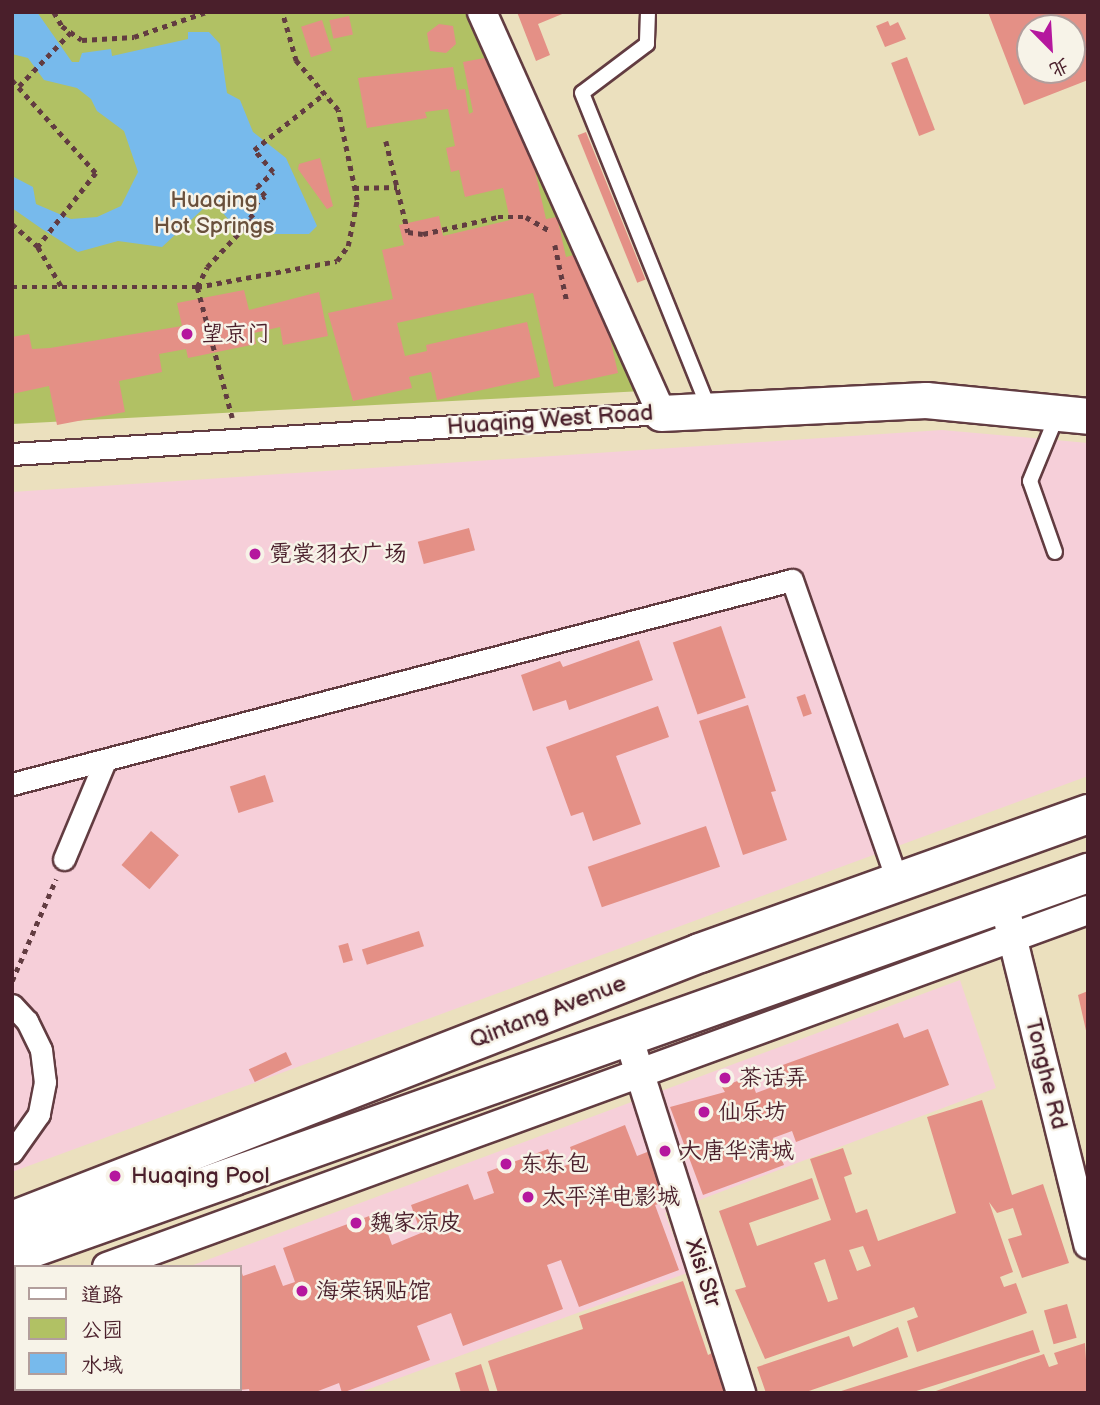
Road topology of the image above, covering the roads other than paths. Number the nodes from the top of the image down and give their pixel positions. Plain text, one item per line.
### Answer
1 (482, 12) edge
2 (648, 12) edge
3 (709, 409) junction
4 (661, 413) junction
5 (1073, 414) edge
6 (12, 454) edge
7 (1055, 552) dead end
8 (106, 761) junction
9 (12, 784) edge
10 (1088, 814) edge
11 (64, 859) road end
12 (1088, 873) edge
13 (898, 882) junction
14 (1088, 910) edge
15 (1008, 921) junction
16 (12, 1005) edge
17 (627, 1033) junction
18 (640, 1076) junction
19 (12, 1153) edge
20 (1088, 1244) edge
21 (15, 1247) edge
22 (113, 1265) edge
23 (741, 1393) edge

1 - 4 street
2 - 3 lane
3 - 4 street, Huaqing West Road
3 - 5 street, Huaqing West Road
4 - 6 street, Huaqing West Road
5 - 7 lane
8 - 9 street
8 - 11 street
8 - 13 street
10 - 13 main road, Qintang Avenue
12 - 15 main road, Qintang Avenue
13 - 21 main road, Qintang Avenue
14 - 15 street, Qintang Avenue
15 - 17 main road, Qintang Avenue
15 - 18 street, Qintang Avenue
15 - 20 street, Tonghe Rd
16 - 19 street
17 - 18 street, Xisi Str
17 - 21 main road, Qintang Avenue
18 - 22 street, Qintang Avenue
18 - 23 street, Xisi Str

